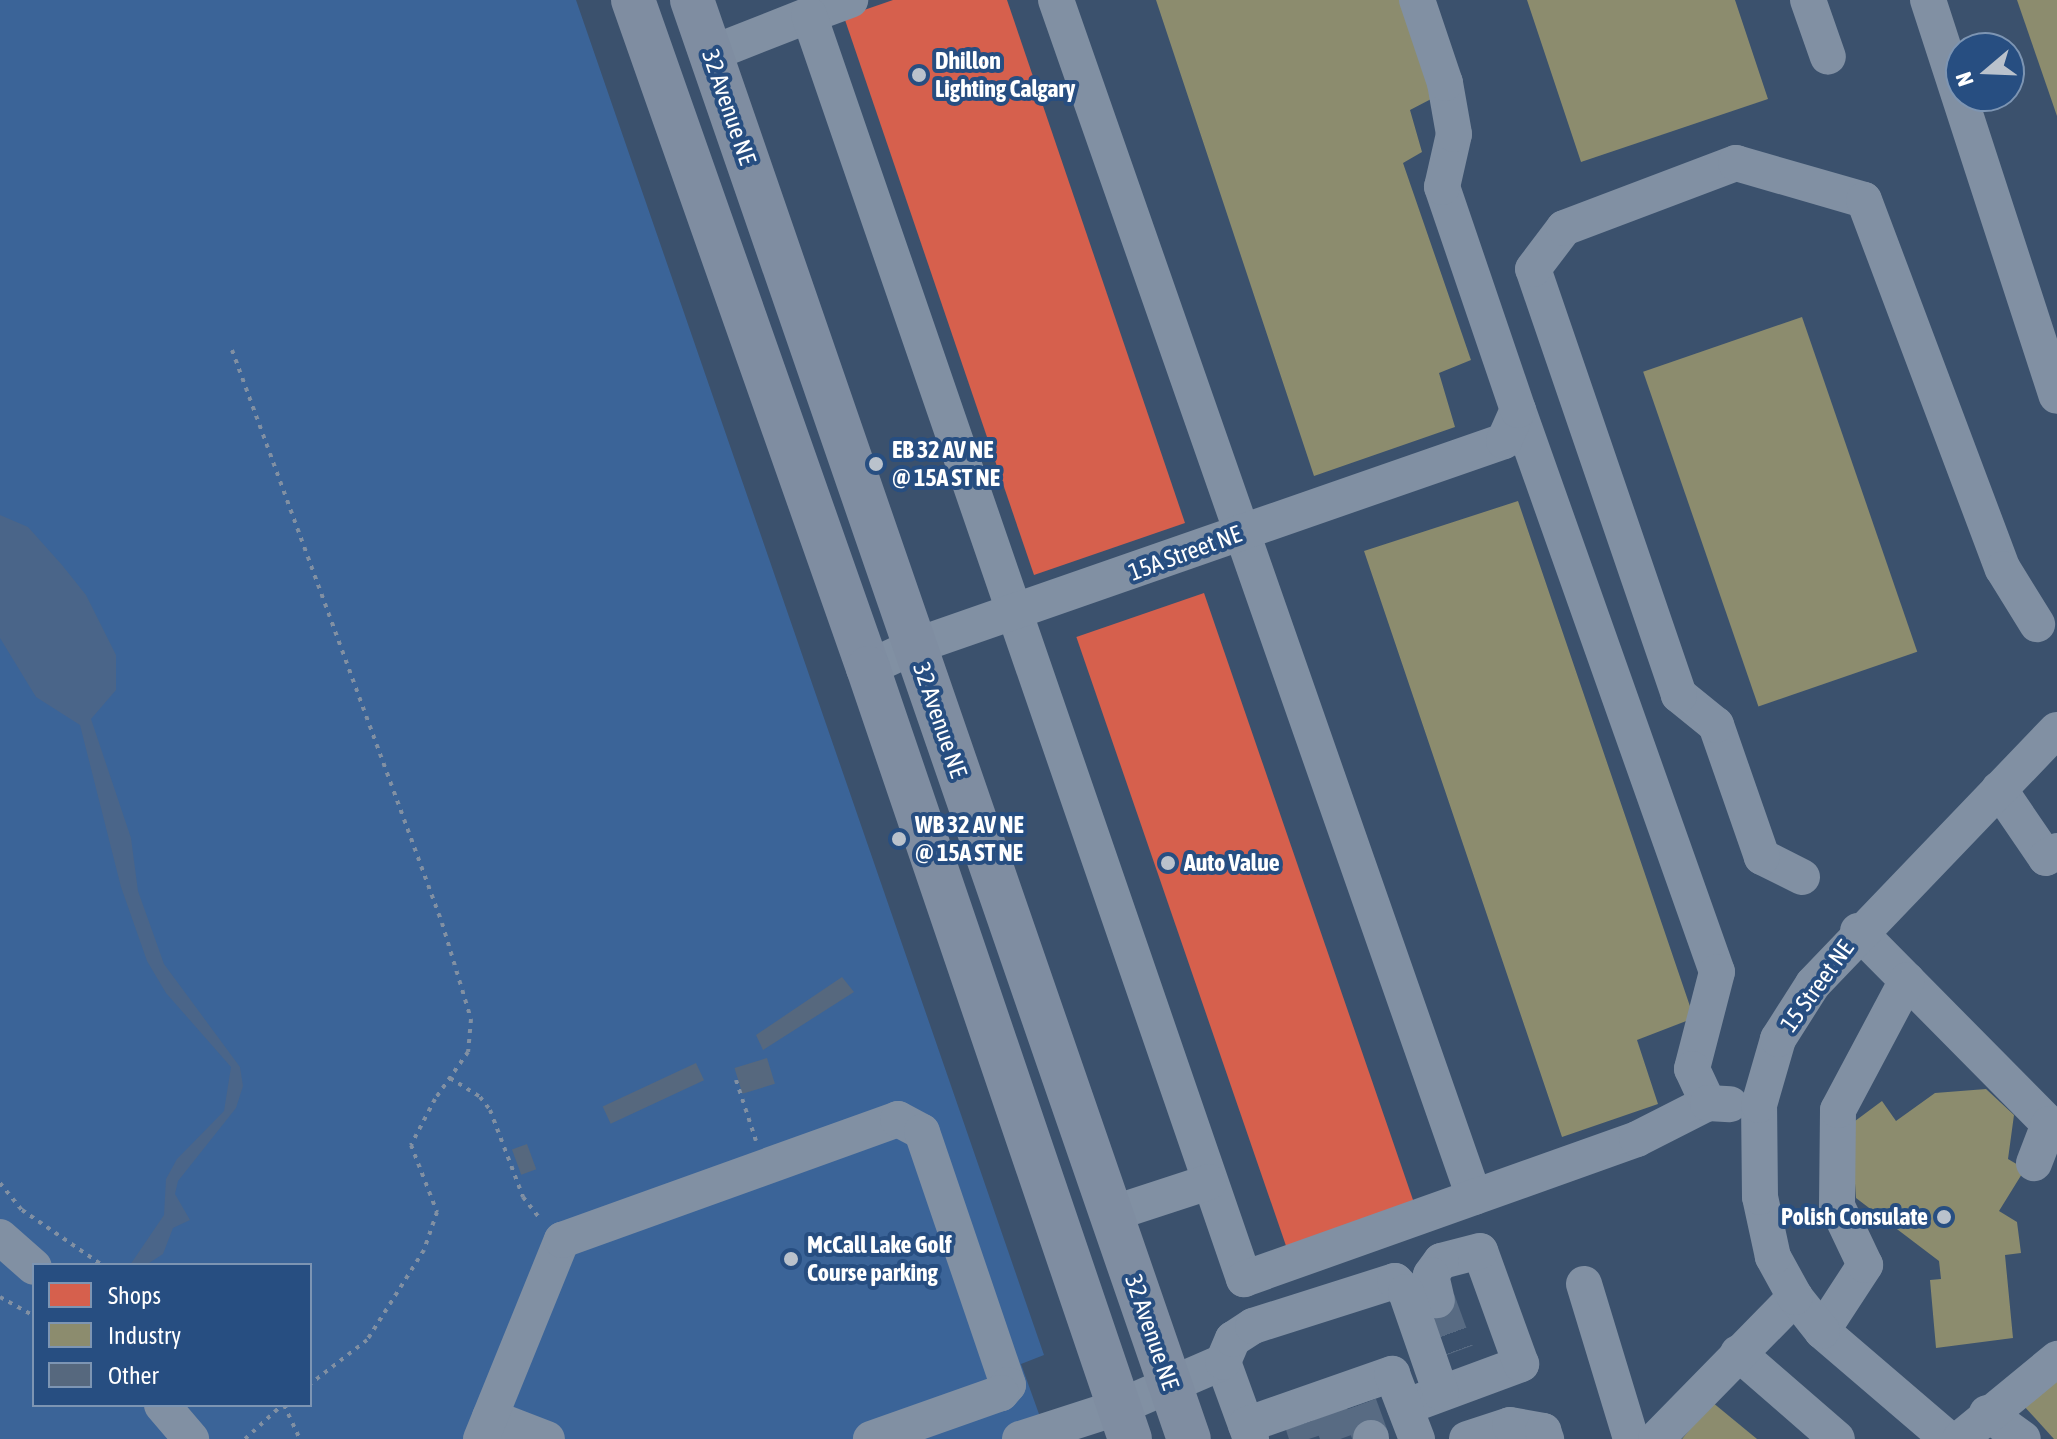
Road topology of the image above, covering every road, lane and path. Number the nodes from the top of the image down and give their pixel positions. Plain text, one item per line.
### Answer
1 (633, 0) edge
2 (692, 0) edge
3 (850, 0) edge
4 (1056, 0) edge
5 (1417, 0) edge
6 (1808, 0) edge
7 (1928, 0) edge
8 (809, 15) junction
9 (710, 54) junction
10 (1828, 57) dead end
11 (232, 350) dead end
12 (2057, 396) edge
13 (1511, 426) junction
14 (1241, 533) junction
15 (1014, 614) junction
16 (2037, 624) dead end
17 (915, 646) junction
18 (868, 668) junction
19 (2057, 730) edge
20 (1999, 789) junction
21 (2053, 861) edge
22 (1802, 877) dead end
23 (1858, 931) junction
24 (1907, 980) junction
25 (450, 1078) junction
26 (736, 1080) dead end
27 (1708, 1103) junction
28 (1759, 1105) junction
29 (755, 1136) dead end
30 (2034, 1163) dead end
31 (1209, 1182) junction
32 (0, 1183) edge
33 (1474, 1197) junction
34 (1111, 1214) junction
35 (0, 1237) edge
36 (562, 1240) junction
37 (99, 1263) edge
38 (32, 1265) edge
39 (1584, 1284) dead end
40 (0, 1297) edge
41 (1795, 1297) junction
42 (1437, 1300) tunnel mouth
43 (32, 1315) edge
44 (1822, 1331) junction
45 (1738, 1353) junction
46 (2057, 1359) edge
47 (1223, 1362) junction
48 (1455, 1376) junction
49 (312, 1382) edge
50 (1171, 1385) junction
51 (164, 1407) edge
52 (281, 1407) edge
53 (284, 1407) edge
54 (1987, 1413) junction
55 (1313, 1419) edge
56 (1125, 1423) edge
57 (1411, 1423) edge
58 (485, 1428) edge
59 (1948, 1438) edge
60 (191, 1439) edge
61 (245, 1439) edge
62 (300, 1439) edge
63 (547, 1439) edge
64 (871, 1439) edge
65 (1020, 1439) edge
66 (1189, 1439) edge
67 (1467, 1439) edge
68 (1546, 1439) edge
69 (1631, 1439) edge
70 (1656, 1439) edge
71 (1837, 1439) edge
72 (2023, 1439) edge

1 - 18 main road
2 - 9 main road, 32 Avenue NE
3 - 8 street
4 - 14 street
5 - 13 street
6 - 10 street
7 - 12 street
8 - 9 street
8 - 15 street
9 - 17 main road, 32 Avenue NE
11 - 25 path
13 - 14 street, 15A Street NE
13 - 27 street
14 - 15 street, 15A Street NE
14 - 33 street
15 - 17 street, 15A Street NE
15 - 31 street
16 - 22 street
17 - 18 street, 15A Street NE
17 - 34 main road, 32 Avenue NE
18 - 56 main road
19 - 20 street, 15 Street NE
20 - 21 street
20 - 23 street, 15 Street NE
23 - 24 street
23 - 28 street, 15 Street NE
24 - 30 street
24 - 44 street
25 - 36 path
25 - 49 path
26 - 29 path
27 - 28 street
27 - 33 street
28 - 41 street, 15 Street NE
31 - 33 street
31 - 34 street
32 - 37 path
34 - 50 main road, 32 Avenue NE
35 - 38 street
36 - 58 street
36 - 64 street
39 - 69 street
40 - 43 path
41 - 44 street, 15 Street NE
41 - 45 street
42 - 48 street
44 - 59 street, 15 Street NE
45 - 70 street
45 - 71 street
46 - 54 street
47 - 48 street
47 - 50 street
47 - 55 street
48 - 57 street
50 - 56 street
50 - 66 main road, 32 Avenue NE
51 - 60 street
52 - 61 path
53 - 62 path
54 - 59 street
54 - 72 street
55 - 57 street
56 - 65 street
58 - 63 street
67 - 68 street

